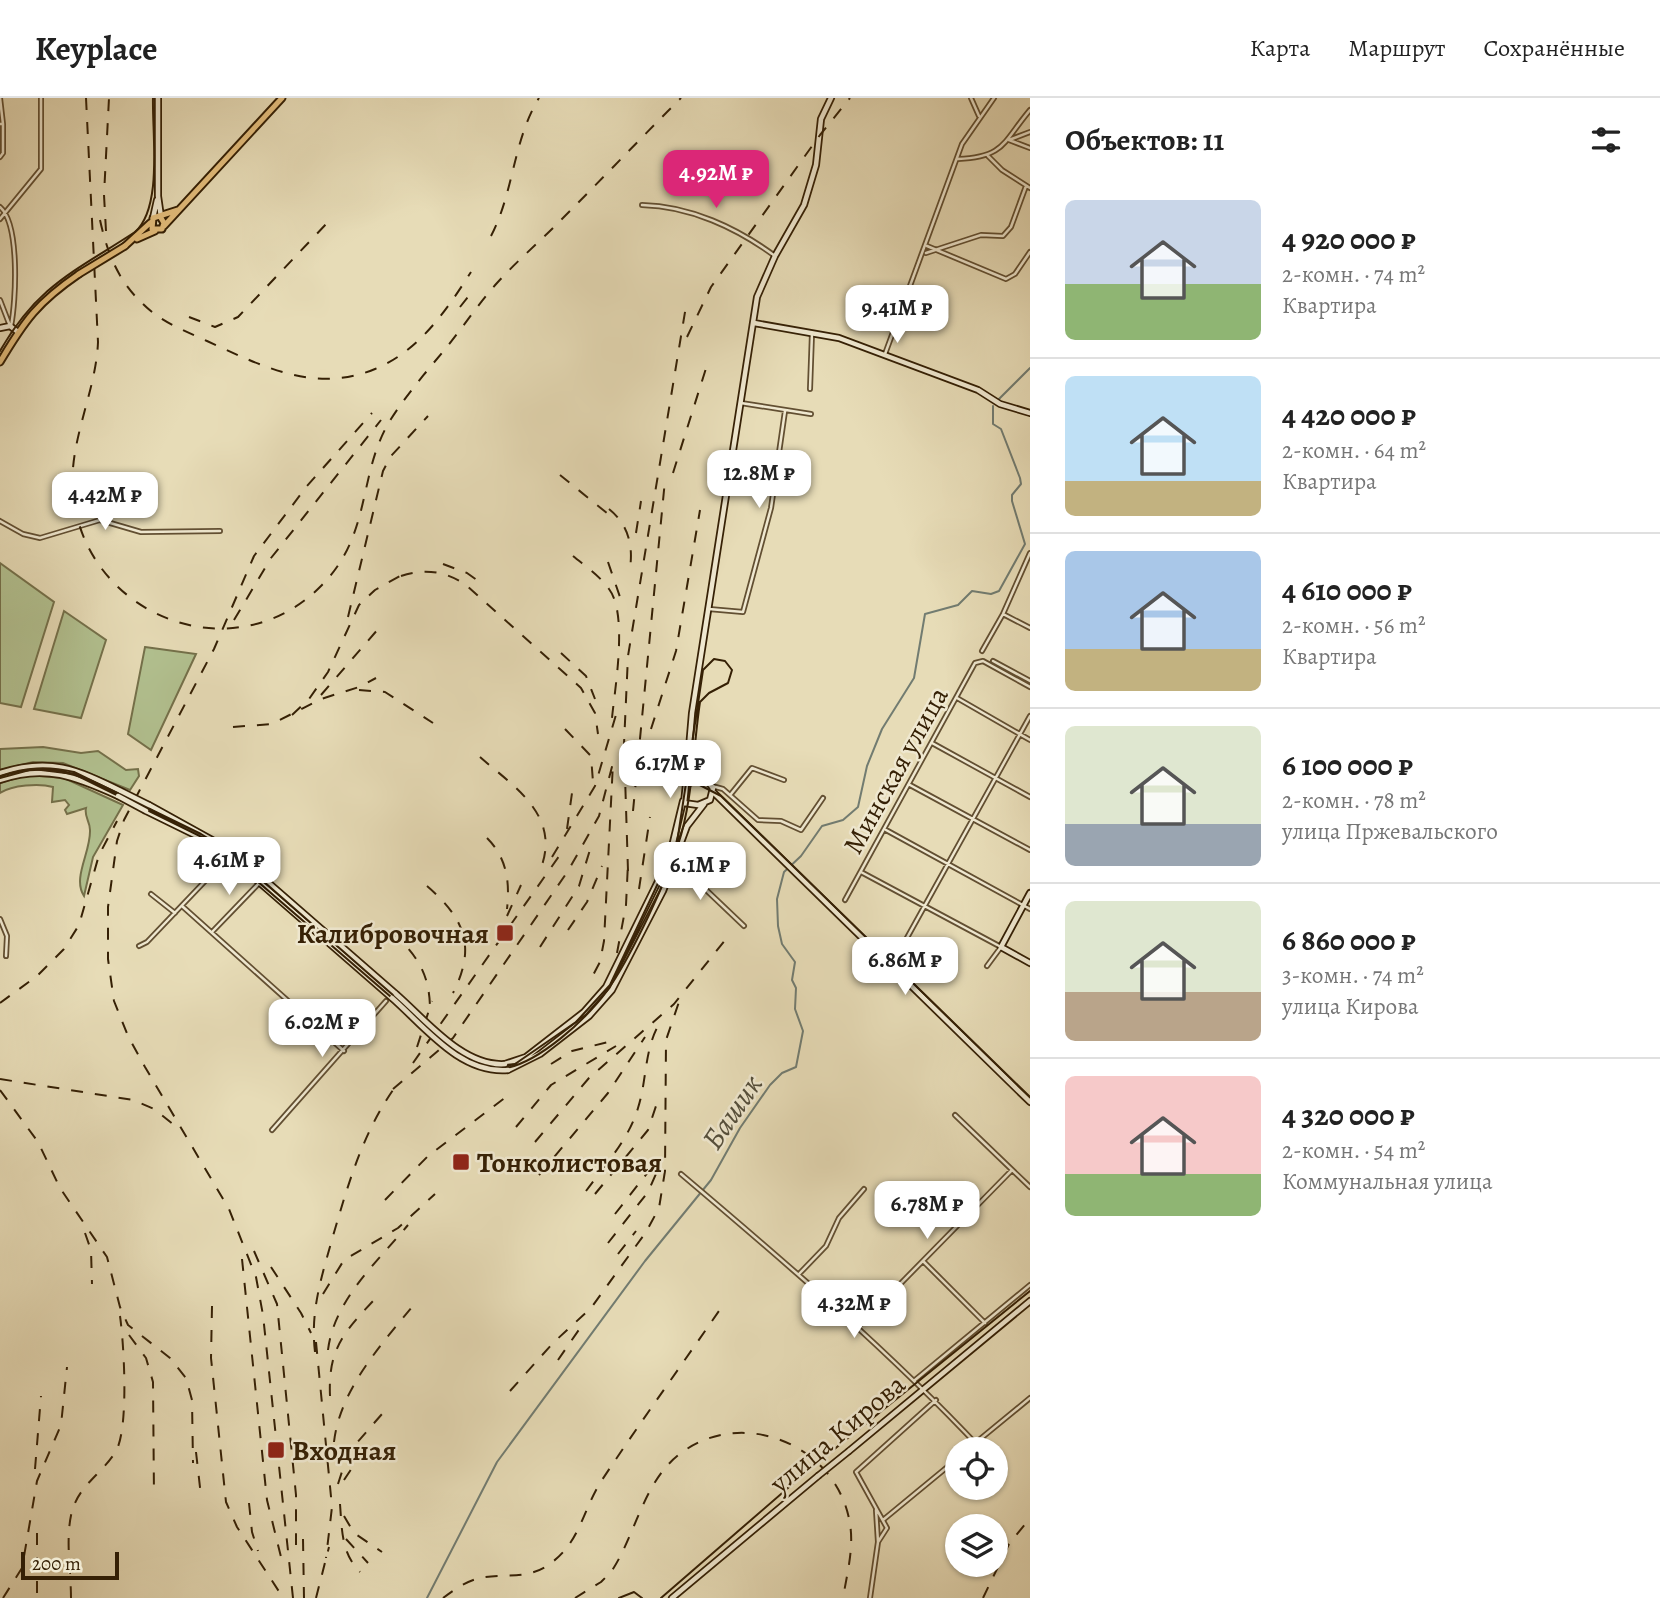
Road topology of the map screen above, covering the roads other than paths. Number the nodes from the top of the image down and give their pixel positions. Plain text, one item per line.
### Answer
1 (0, 98) edge
2 (41, 98) edge
3 (282, 98) edge
4 (831, 98) edge
5 (971, 98) edge
6 (994, 98) edge
7 (160, 99) edge
8 (1030, 110) edge
9 (979, 116) junction
10 (2, 124) edge
11 (1030, 132) edge
12 (1009, 140) junction
13 (1030, 148) edge
14 (988, 156) junction
15 (0, 157) edge
16 (958, 159) junction
17 (1028, 187) edge
18 (158, 196) junction
19 (642, 205) dead end
20 (0, 207) edge
21 (181, 209) junction
22 (6, 212) junction
23 (161, 218) junction
24 (0, 219) edge
25 (152, 221) junction
26 (164, 226) junction
27 (155, 231) junction
28 (125, 246) junction
29 (926, 246) junction
30 (937, 250) junction
31 (1030, 252) edge
32 (924, 253) junction
33 (775, 256) junction
34 (0, 300) edge
35 (754, 323) junction
36 (10, 326) junction
37 (0, 328) edge
38 (18, 332) junction
39 (812, 332) junction
40 (885, 354) junction
41 (0, 362) edge
42 (810, 389) dead end
43 (740, 403) junction
44 (785, 411) junction
45 (1030, 413) edge
46 (811, 414) dead end
47 (0, 521) edge
48 (220, 531) dead end
49 (1030, 553) edge
50 (1024, 567) junction
51 (1030, 570) edge
52 (709, 609) junction
53 (1003, 614) junction
54 (1030, 628) edge
55 (982, 651) dead end
56 (993, 661) dead end
57 (1002, 666) junction
58 (999, 670) junction
59 (1030, 681) edge
60 (1030, 687) edge
61 (957, 698) junction
62 (1030, 716) edge
63 (1020, 734) junction
64 (1030, 740) edge
65 (932, 743) junction
66 (689, 756) junction
67 (0, 773) edge
68 (705, 778) junction
69 (994, 778) junction
70 (0, 780) edge
71 (784, 780) dead end
72 (686, 784) junction
73 (909, 784) junction
74 (713, 789) junction
75 (119, 794) junction
76 (730, 794) junction
77 (1030, 797) edge
78 (823, 798) dead end
79 (683, 801) junction
80 (723, 802) junction
81 (706, 803) junction
82 (147, 808) junction
83 (972, 818) junction
84 (886, 830) junction
85 (1030, 850) edge
86 (229, 856) junction
87 (669, 859) junction
88 (675, 862) junction
89 (947, 864) junction
90 (862, 872) junction
91 (262, 880) junction
92 (1030, 892) edge
93 (151, 894) dead end
94 (845, 900) dead end
95 (1023, 905) junction
96 (182, 906) junction
97 (925, 906) junction
98 (1030, 909) edge
99 (175, 912) junction
100 (0, 919) edge
101 (744, 926) dead end
102 (212, 932) junction
103 (139, 946) dead end
104 (1001, 947) junction
105 (898, 954) dead end
106 (6, 956) dead end
107 (1030, 963) edge
108 (987, 966) dead end
109 (386, 1001) dead end
110 (344, 1051) junction
111 (506, 1067) junction
112 (1030, 1102) edge
113 (955, 1115) dead end
114 (272, 1130) dead end
115 (1012, 1170) junction
116 (681, 1174) dead end
117 (1030, 1187) edge
118 (864, 1189) dead end
119 (923, 1261) junction
120 (799, 1274) junction
121 (1030, 1284) edge
122 (1030, 1301) edge
123 (985, 1323) junction
124 (858, 1328) junction
125 (915, 1380) junction
126 (924, 1388) junction
127 (1030, 1398) edge
128 (936, 1400) junction
129 (970, 1437) edge
130 (982, 1437) edge
131 (945, 1469) edge
132 (876, 1509) junction
133 (883, 1520) junction
134 (878, 1542) junction
135 (672, 1598) edge
136 (870, 1598) edge

1 - 10 street
2 - 22 street
3 - 21 main road
4 - 33 main road
5 - 9 street
6 - 9 street
7 - 18 main road
8 - 12 street
9 - 16 street
10 - 15 street
11 - 12 street
12 - 13 street
12 - 14 street
14 - 16 street
14 - 17 street
16 - 29 street
17 - 30 street
18 - 23 main road
18 - 25 main road
19 - 33 street
20 - 22 street
21 - 23 main road
21 - 26 main road
22 - 24 street
22 - 36 street
23 - 25 main road
23 - 26 main road
25 - 27 main road
25 - 28 main road
26 - 27 main road
27 - 28 main road
28 - 38 main road, bridge
29 - 30 street
29 - 32 street
30 - 31 street
30 - 32 street
32 - 40 street
33 - 35 main road
34 - 36 street
35 - 39 main road
35 - 43 main road
36 - 37 main road
36 - 38 main road
38 - 41 main road
39 - 40 main road
39 - 42 street
40 - 45 main road
43 - 44 street
43 - 52 main road
44 - 46 street
44 - 52 street
47 - 48 street
49 - 50 street
50 - 51 street
50 - 53 street
52 - 66 main road
53 - 54 street
53 - 55 street
56 - 57 street
57 - 58 street
57 - 59 street
58 - 60 street
58 - 61 street, Минская улица
61 - 63 street
61 - 65 street, Минская улица
62 - 63 street
63 - 64 street
63 - 69 street
65 - 69 street
65 - 73 street, Минская улица
66 - 68 main road
66 - 72 main road
67 - 75 main road
68 - 72 main road
68 - 74 main road
69 - 77 street
69 - 83 street
70 - 75 main road
71 - 76 street
72 - 79 main road
73 - 83 street
73 - 84 street, Минская улица
74 - 76 street
74 - 80 main road
74 - 81 main road
75 - 82 main road, bridge
76 - 78 street
79 - 81 main road
79 - 87 main road
80 - 81 main road
80 - 112 main road
81 - 88 main road
82 - 86 main road
82 - 91 main road
83 - 85 street
83 - 89 street
84 - 89 street
84 - 90 street, Минская улица
86 - 91 main road
86 - 96 street
87 - 88 street
87 - 111 main road
88 - 101 street
88 - 111 main road
89 - 95 street
89 - 97 street
90 - 94 street, Минская улица
90 - 97 street
91 - 102 street
91 - 111 main road, bridge
92 - 95 main road
93 - 99 street
95 - 98 street
95 - 104 main road
96 - 99 street
96 - 102 street
97 - 104 street
97 - 105 street
99 - 103 street
100 - 106 street
102 - 110 street
104 - 107 main road
104 - 108 street
109 - 110 street
110 - 114 street
113 - 115 street
115 - 117 street
115 - 119 street
116 - 120 street
118 - 120 street
119 - 123 street
119 - 124 street
120 - 124 street
121 - 123 street
122 - 126 main road, улица Кирова
123 - 125 street
124 - 125 street
125 - 126 street
126 - 128 street
126 - 135 main road, улица Кирова, bridge
127 - 130 street
128 - 129 street
128 - 132 street
131 - 133 street
132 - 133 street
132 - 134 street
133 - 134 street
134 - 136 street

